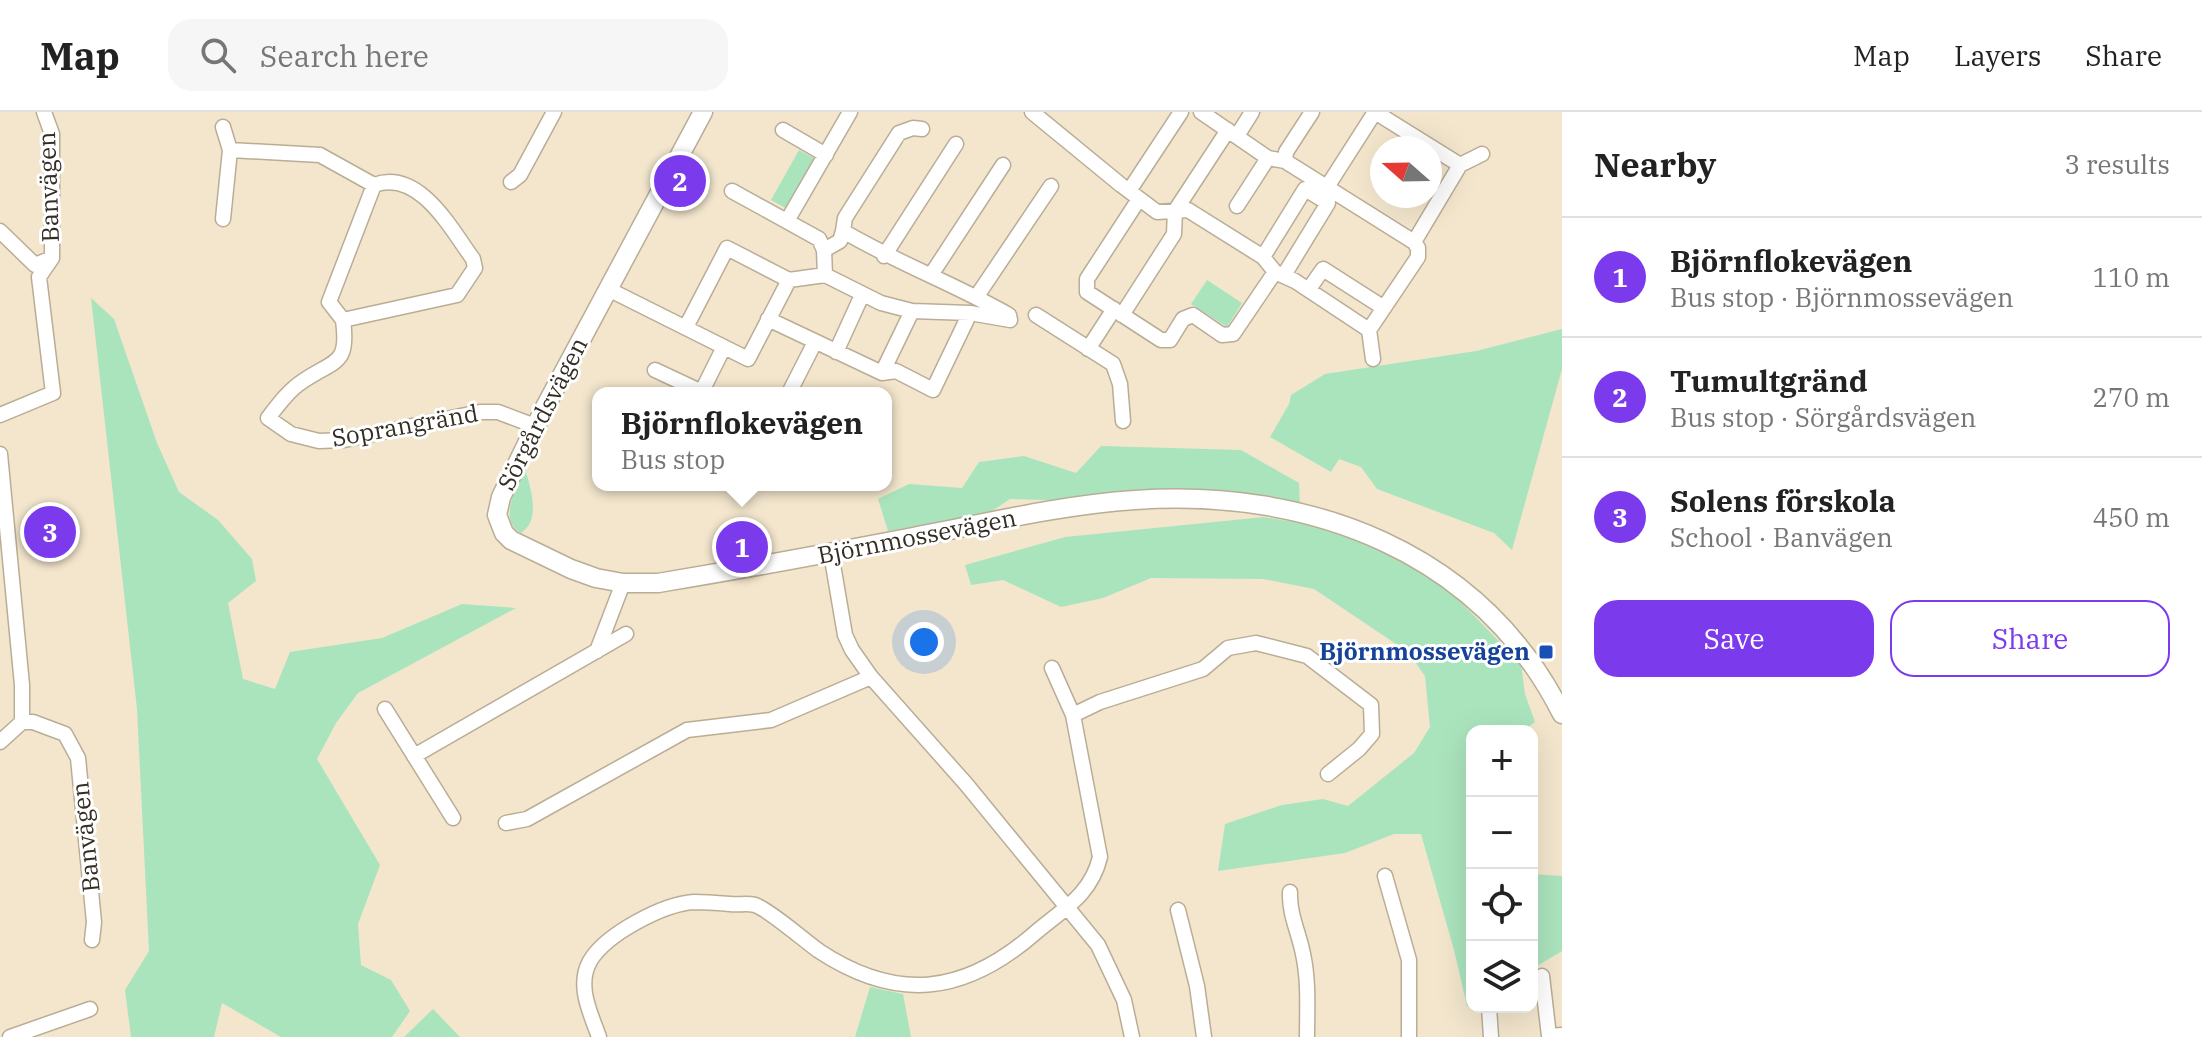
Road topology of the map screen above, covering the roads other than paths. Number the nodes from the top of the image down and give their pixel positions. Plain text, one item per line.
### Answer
1 (44, 112) edge
2 (554, 112) edge
3 (703, 112) edge
4 (850, 112) edge
5 (1032, 112) edge
6 (1181, 112) edge
7 (1201, 112) edge
8 (1252, 112) edge
9 (1312, 112) edge
10 (223, 127) dead end
11 (922, 129) dead end
12 (783, 130) dead end
13 (1232, 133) junction
14 (956, 144) dead end
15 (230, 150) junction
16 (1482, 154) dead end
17 (826, 155) junction
18 (1268, 158) junction
19 (1285, 161) junction
20 (1003, 165) dead end
21 (1460, 165) junction
22 (511, 182) dead end
23 (374, 185) junction
24 (1051, 186) dead end
25 (732, 191) dead end
26 (1323, 192) junction
27 (1134, 195) junction
28 (1237, 206) dead end
29 (1175, 211) junction
30 (223, 219) dead end
31 (787, 221) junction
32 (0, 231) edge
33 (843, 231) junction
34 (1414, 242) junction
35 (824, 250) junction
36 (884, 256) junction
37 (1263, 257) junction
38 (52, 258) junction
39 (1279, 274) junction
40 (825, 275) junction
41 (931, 275) junction
42 (789, 280) junction
43 (608, 289) junction
44 (1309, 289) junction
45 (862, 295) junction
46 (977, 296) junction
47 (1384, 308) junction
48 (912, 311) junction
49 (1118, 312) junction
50 (970, 313) junction
51 (1036, 315) dead end
52 (768, 319) junction
53 (343, 320) junction
54 (686, 327) junction
55 (1369, 330) junction
56 (815, 342) junction
57 (724, 347) junction
58 (1088, 349) junction
59 (836, 352) junction
60 (1373, 359) dead end
61 (655, 370) dead end
62 (882, 373) junction
63 (690, 387) edge
64 (705, 387) edge
65 (792, 387) edge
66 (0, 415) edge
67 (1123, 421) dead end
68 (535, 426) junction
69 (0, 454) edge
70 (511, 540) joint
71 (831, 553) junction
72 (4, 557) edge
73 (623, 583) junction
74 (626, 634) dead end
75 (597, 651) junction
76 (1052, 668) dead end
77 (871, 677) junction
78 (385, 709) dead end
79 (1562, 714) edge
80 (1073, 715) junction
81 (22, 722) junction
82 (0, 742) edge
83 (414, 756) junction
84 (1328, 774) dead end
85 (453, 818) dead end
86 (506, 823) dead end
87 (1385, 876) dead end
88 (1290, 892) dead end
89 (1065, 907) junction
90 (1178, 910) dead end
91 (92, 940) dead end
92 (1538, 978) edge
93 (90, 1009) dead end
94 (1489, 1013) edge
95 (1553, 1036) edge
96 (10, 1037) edge
97 (599, 1037) edge
98 (1132, 1037) edge
99 (1204, 1037) edge
100 (1307, 1037) edge
101 (1409, 1037) edge
102 (1491, 1037) edge

1 - 38 street, Banvägen
2 - 22 street
3 - 43 street, Sörgårdsvägen
4 - 17 street
5 - 27 street
6 - 27 street
7 - 13 street
8 - 13 street
9 - 19 street
10 - 15 street
11 - 33 street
12 - 17 street
13 - 18 street
13 - 29 street
14 - 36 street
15 - 23 street
15 - 30 street
16 - 21 street
17 - 31 street
18 - 19 street
18 - 28 street
19 - 26 street
20 - 41 street
21 - 26 street
21 - 34 street
23 - 53 street, Soprangränd
23 - 53 street
24 - 46 street
25 - 31 street
26 - 34 street
26 - 37 street
26 - 39 street
27 - 29 street
27 - 49 street
29 - 37 street
29 - 49 street
31 - 35 street
32 - 38 street
33 - 35 street
33 - 36 street
34 - 47 street
35 - 40 street
36 - 41 street
37 - 39 street
38 - 66 street, Banvägen
39 - 44 street
39 - 49 street
40 - 42 street
40 - 45 street
41 - 46 street
42 - 52 street
42 - 54 street
43 - 54 street
43 - 68 street, Sörgårdsvägen
44 - 47 street
44 - 55 street
45 - 48 street
45 - 59 street
46 - 50 street
47 - 55 street
48 - 50 street
48 - 62 street
49 - 58 street
50 - 62 street
51 - 58 street
52 - 56 street
52 - 57 street
53 - 68 street, Soprangränd
54 - 57 street
55 - 60 street
56 - 59 street
56 - 65 street
57 - 64 street
58 - 67 street
59 - 62 street
61 - 63 street
68 - 70 street, Sörgårdsvägen
69 - 72 street
70 - 73 street, Björnmossevägen
71 - 73 street, Björnmossevägen
71 - 77 street
71 - 79 street, Björnmossevägen
72 - 81 street
73 - 75 street
74 - 75 street
75 - 83 street
76 - 80 street
77 - 86 street
77 - 89 street
78 - 83 street
80 - 84 street
80 - 89 street
81 - 82 street
81 - 91 street, Banvägen
83 - 85 street
87 - 101 street
88 - 100 street
89 - 97 street
89 - 98 street
90 - 99 street
92 - 95 street
93 - 96 street
94 - 102 street

